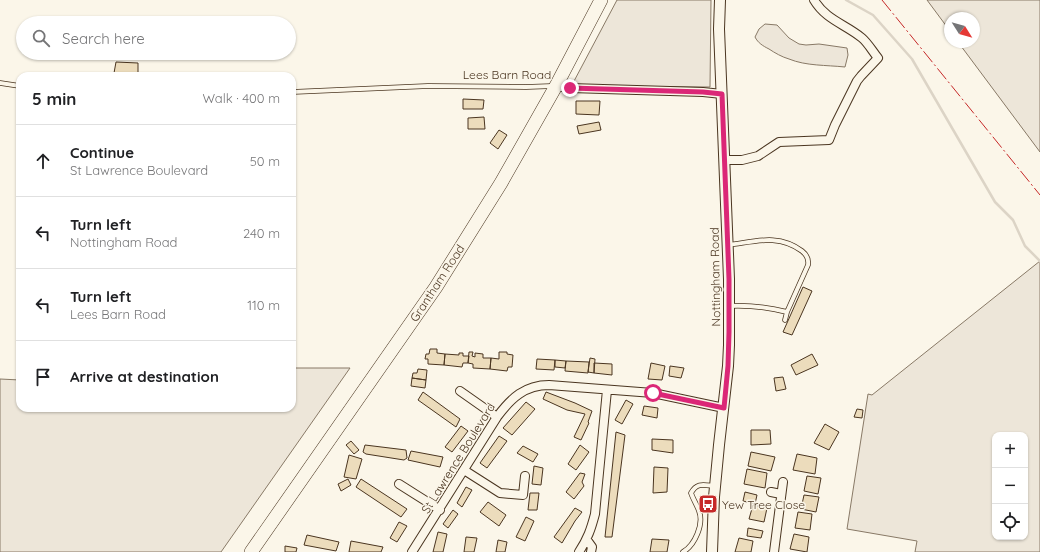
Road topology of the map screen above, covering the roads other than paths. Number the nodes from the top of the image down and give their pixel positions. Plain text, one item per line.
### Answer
1 (601, 0) edge
2 (720, 0) edge
3 (814, 0) edge
4 (0, 83) edge
5 (16, 85) edge
6 (556, 86) junction
7 (296, 92) edge
8 (722, 94) junction
9 (724, 160) junction
10 (728, 245) junction
11 (729, 306) junction
12 (787, 312) junction
13 (785, 320) dead end
14 (607, 390) junction
15 (460, 391) dead end
16 (724, 408) junction
17 (498, 417) junction
18 (464, 470) junction
19 (525, 476) dead end
20 (783, 482) dead end
21 (398, 484) dead end
22 (715, 486) junction
23 (771, 492) dead end
24 (781, 494) junction
25 (440, 510) junction
26 (587, 540) junction
27 (251, 552) edge
28 (412, 552) edge
29 (580, 552) edge
30 (592, 552) edge
31 (683, 552) edge
32 (712, 552) edge
33 (774, 552) edge

1 - 6 highway, Grantham Road
2 - 8 street, Nottingham Road
3 - 9 street
4 - 5 lane
6 - 7 lane, Lees Barn Road
6 - 8 street, Lees Barn Road
6 - 27 highway, Grantham Road
8 - 9 street, Nottingham Road
9 - 10 street, Nottingham Road
10 - 11 street, Nottingham Road
10 - 12 lane
11 - 12 lane
11 - 16 street, Nottingham Road
12 - 13 lane
14 - 16 street, St Lawrence Boulevard
14 - 17 street, St Lawrence Boulevard
14 - 26 street
15 - 17 street
16 - 22 street, Nottingham Road
17 - 18 street, St Lawrence Boulevard
18 - 19 street
18 - 25 street, St Lawrence Boulevard
20 - 24 street
21 - 25 street
22 - 31 lane
22 - 32 street, Nottingham Road
23 - 24 street
24 - 33 street
25 - 28 street, St Lawrence Boulevard
26 - 29 street
26 - 30 street

